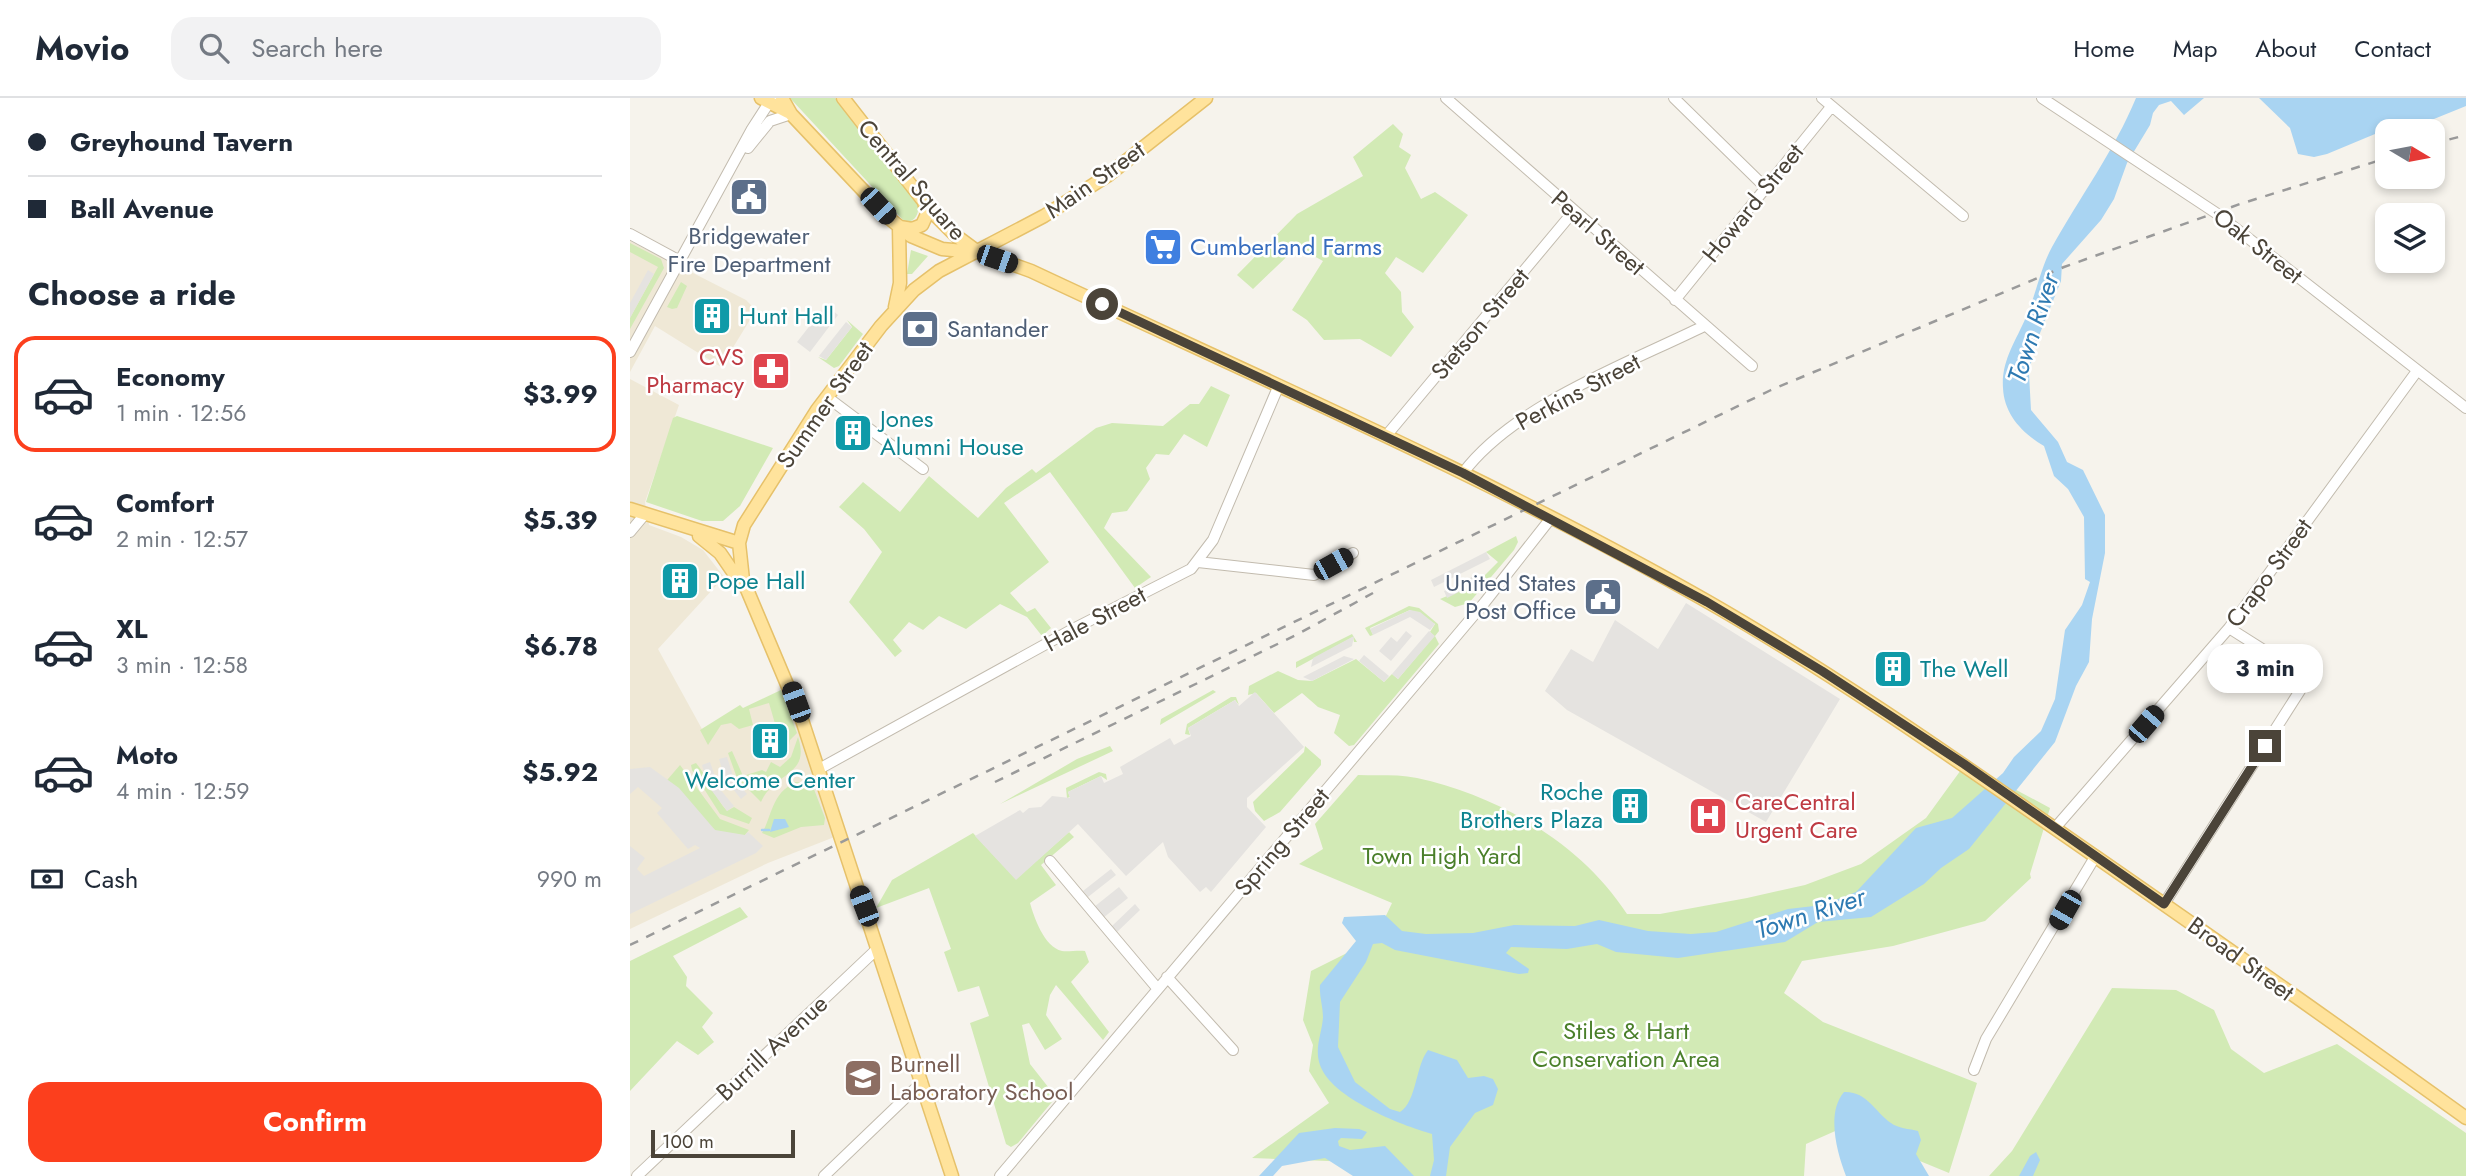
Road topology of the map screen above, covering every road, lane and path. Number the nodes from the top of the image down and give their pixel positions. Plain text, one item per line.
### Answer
1 (843, 98) edge
2 (1206, 98) edge
3 (1447, 98) edge
4 (1674, 98) edge
5 (1822, 98) edge
6 (2042, 98) edge
7 (771, 99) edge
8 (1831, 107) junction
9 (791, 114) junction
10 (733, 169) junction
11 (1765, 187) junction
12 (924, 202) junction
13 (1573, 212) junction
14 (1963, 216) dead end
15 (900, 227) junction
16 (630, 234) edge
17 (978, 252) junction
18 (680, 261) junction
19 (1675, 300) junction
20 (894, 310) junction
21 (1704, 326) junction
22 (630, 352) edge
23 (1752, 366) dead end
24 (2417, 371) junction
25 (1279, 385) junction
26 (827, 397) junction
27 (2466, 408) edge
28 (1386, 436) junction
29 (923, 469) dead end
30 (1463, 473) junction
31 (630, 509) edge
32 (645, 514) junction
33 (1550, 518) junction
34 (684, 528) junction
35 (630, 532) edge
36 (738, 543) junction
37 (1353, 553) dead end
38 (1198, 562) junction
39 (749, 596) junction
40 (2229, 628) junction
41 (820, 769) junction
42 (2055, 828) junction
43 (2095, 856) junction
44 (1050, 861) dead end
45 (2164, 904) junction
46 (877, 949) junction
47 (1167, 977) junction
48 (1157, 988) junction
49 (1233, 1050) dead end
50 (1974, 1070) dead end
51 (922, 1083) junction
52 (2466, 1118) edge
53 (1003, 1172) edge
54 (637, 1176) edge
55 (824, 1176) edge
56 (952, 1176) edge

1 - 12 main road, Central Square
2 - 17 main road, Main Street
3 - 13 street, Pearl Street
4 - 11 street
5 - 8 street
6 - 24 street, Oak Street
7 - 9 main road, Central Square
7 - 10 street
8 - 11 street, Howard Street
8 - 14 street
9 - 10 street
9 - 15 main road, Central Square
10 - 18 street
11 - 19 street, Howard Street
12 - 15 main road
12 - 17 main road, Central Square
13 - 19 street, Pearl Street
13 - 28 street, Stetson Street
15 - 17 main road, Central Square
15 - 20 main road
16 - 18 street
17 - 20 main road, Summer Street
17 - 25 main road, Broad Street
18 - 22 street
19 - 21 street, Pearl Street
20 - 26 main road, Summer Street
21 - 23 street, Pearl Street
21 - 30 street, Perkins Street
24 - 27 street, Oak Street
24 - 40 street, Crapo Street
25 - 28 main road, Broad Street
25 - 38 street, Hale Street
26 - 29 street
26 - 36 main road, Summer Street
28 - 30 main road, Broad Street
30 - 33 main road, Broad Street
31 - 32 main road
32 - 34 main road
32 - 35 street
33 - 42 main road, Broad Street
33 - 47 street, Spring Street
34 - 36 main road
34 - 39 main road
36 - 39 main road
37 - 38 street
38 - 41 street, Hale Street
39 - 41 main road
40 - 42 street, Crapo Street
40 - 45 street
41 - 46 main road
42 - 43 main road, Broad Street
43 - 45 main road, Broad Street
43 - 50 street
44 - 48 street
45 - 52 main road, Broad Street
46 - 51 main road
46 - 54 street, Burrill Avenue
47 - 48 street, Spring Street
47 - 49 street
48 - 53 street, Spring Street
51 - 55 street
51 - 56 main road

